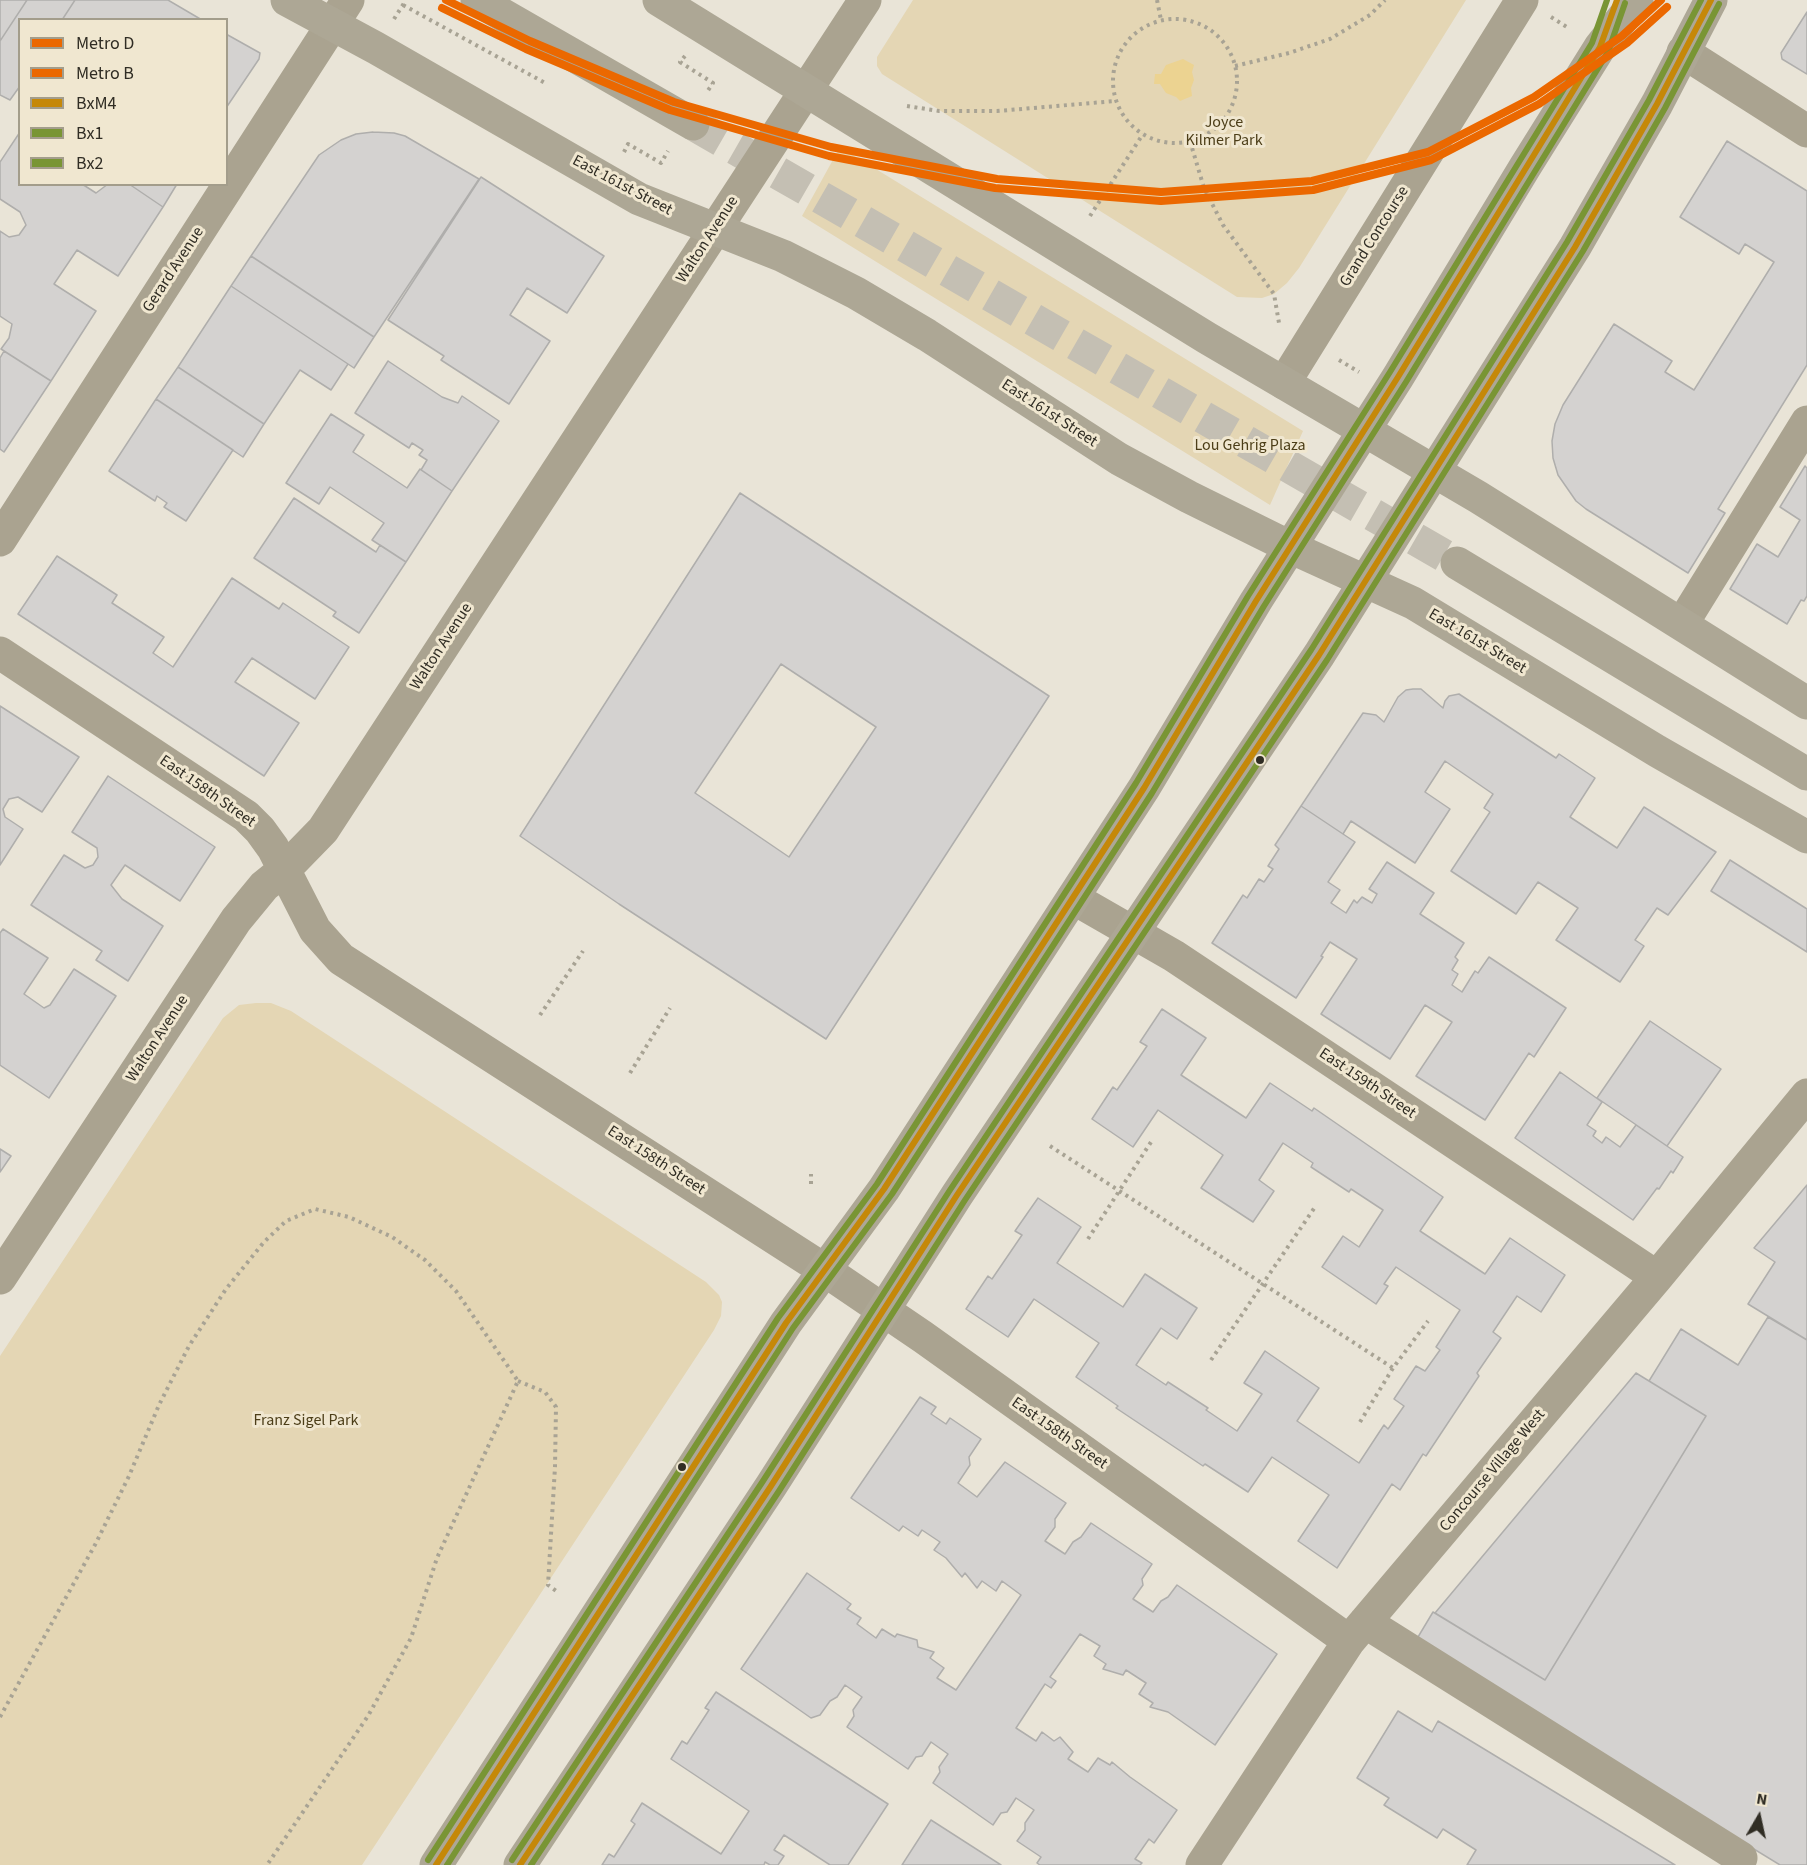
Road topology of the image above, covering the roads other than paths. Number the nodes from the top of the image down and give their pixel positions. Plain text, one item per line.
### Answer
1 (287, 0) edge
2 (477, 0) edge
3 (659, 0) edge
4 (865, 0) edge
5 (1617, 0) edge
6 (1636, 0) edge
7 (1711, 0) edge
8 (1535, 8) edge
9 (340, 12) edge
10 (1589, 40) junction
11 (1683, 52) junction
12 (805, 91) junction
13 (699, 110) tunnel mouth
14 (1807, 131) edge
15 (228, 186) edge
16 (228, 186) edge
17 (715, 230) junction
18 (1284, 383) junction
19 (1807, 422) edge
20 (1364, 429) junction
21 (1436, 470) junction
22 (0, 540) edge
23 (1290, 547) junction
24 (1457, 563) tunnel mouth
25 (1367, 580) junction
26 (1682, 624) junction
27 (0, 653) edge
28 (1807, 703) edge
29 (1807, 774) edge
30 (1807, 837) edge
31 (285, 868) junction
32 (1073, 898) junction
33 (1134, 932) junction
34 (1807, 1095) edge
35 (823, 1269) junction
36 (1657, 1277) junction
37 (0, 1278) edge
38 (883, 1310) junction
39 (1357, 1631) junction
40 (1741, 1858) dead end
41 (436, 1865) edge
42 (520, 1865) edge
43 (1202, 1865) edge

1 - 9 main road, East 161st Street
2 - 13 main road
3 - 12 main road
4 - 12 street, Walton Avenue
5 - 10 main road
6 - 10 main road
7 - 11 main road
8 - 18 street, Grand Concourse
9 - 16 street, Gerard Avenue
9 - 17 main road, East 161st Street
10 - 20 main road
11 - 14 street
11 - 21 main road
12 - 17 street, Walton Avenue
12 - 18 main road
15 - 22 street, Gerard Avenue
17 - 23 main road, East 161st Street
17 - 31 street, Walton Avenue
18 - 20 main road
19 - 26 street
20 - 21 main road
20 - 23 main road
21 - 25 main road
21 - 26 main road
23 - 25 main road, East 161st Street
23 - 32 main road
24 - 29 main road
25 - 30 main road, East 161st Street
25 - 33 main road
26 - 28 main road
27 - 31 street, East 158th Street
31 - 35 street, East 158th Street
31 - 37 street, Walton Avenue
32 - 33 street, East 159th Street
32 - 35 main road
33 - 36 street, East 159th Street
33 - 38 main road
34 - 36 street, Concourse Village West
35 - 38 street, East 158th Street
35 - 41 main road
36 - 39 street, Concourse Village West
38 - 39 street, East 158th Street
38 - 42 main road
39 - 40 street, East 158th Street
39 - 43 street, Concourse Village West

